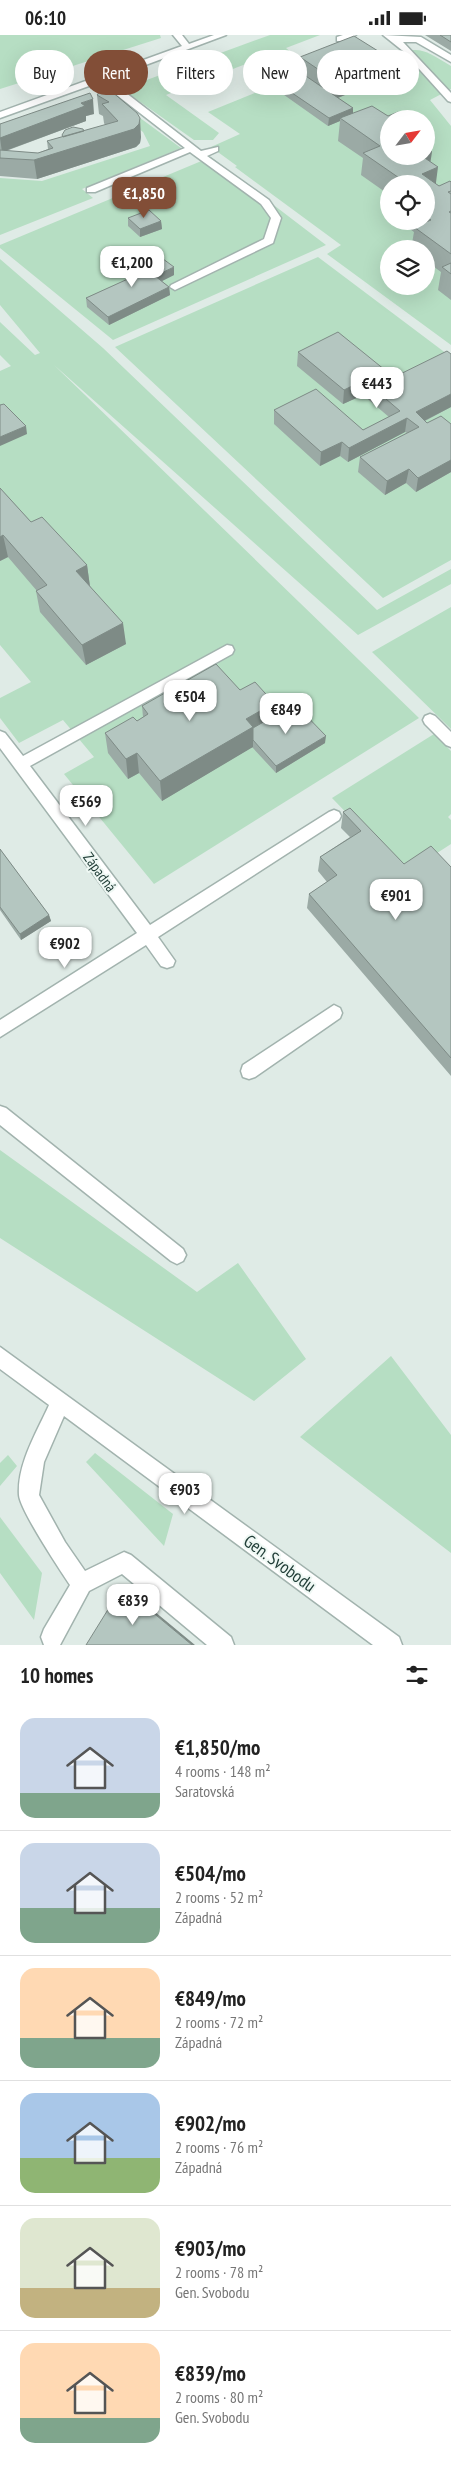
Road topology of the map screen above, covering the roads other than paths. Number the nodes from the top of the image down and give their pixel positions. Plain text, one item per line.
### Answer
1 (177, 35) edge
2 (222, 35) edge
3 (352, 35) edge
4 (390, 38) edge
5 (340, 39) edge
6 (188, 47) junction
7 (451, 59) edge
8 (148, 62) edge
9 (84, 85) edge
10 (123, 95) edge
11 (450, 96) edge
12 (0, 115) edge
13 (215, 149) dead end
14 (196, 151) junction
15 (91, 189) dead end
16 (175, 287) dead end
17 (227, 650) dead end
18 (430, 720) dead end
19 (0, 737) edge
20 (451, 741) edge
21 (21, 764) junction
22 (334, 816) dead end
23 (146, 936) junction
24 (167, 961) dead end
25 (334, 1013) dead end
26 (0, 1029) edge
27 (249, 1071) dead end
28 (0, 1114) edge
29 (177, 1255) dead end
30 (0, 1357) edge
31 (60, 1401) junction
32 (82, 1584) junction
33 (52, 1637) dead end
34 (222, 1645) edge
35 (391, 1645) edge

1 - 6 street
2 - 6 street
3 - 5 street
4 - 7 street
4 - 11 street
6 - 8 street
9 - 12 street
10 - 14 street
13 - 14 street
14 - 15 street
14 - 16 street
17 - 21 street
18 - 20 street
19 - 21 street, Západná
21 - 23 street, Západná
22 - 23 street
23 - 24 street, Západná
23 - 26 street
25 - 27 street
28 - 29 street
30 - 31 street, Gen. Svobodu
31 - 32 street
31 - 35 street, Gen. Svobodu
32 - 33 street
32 - 34 street

